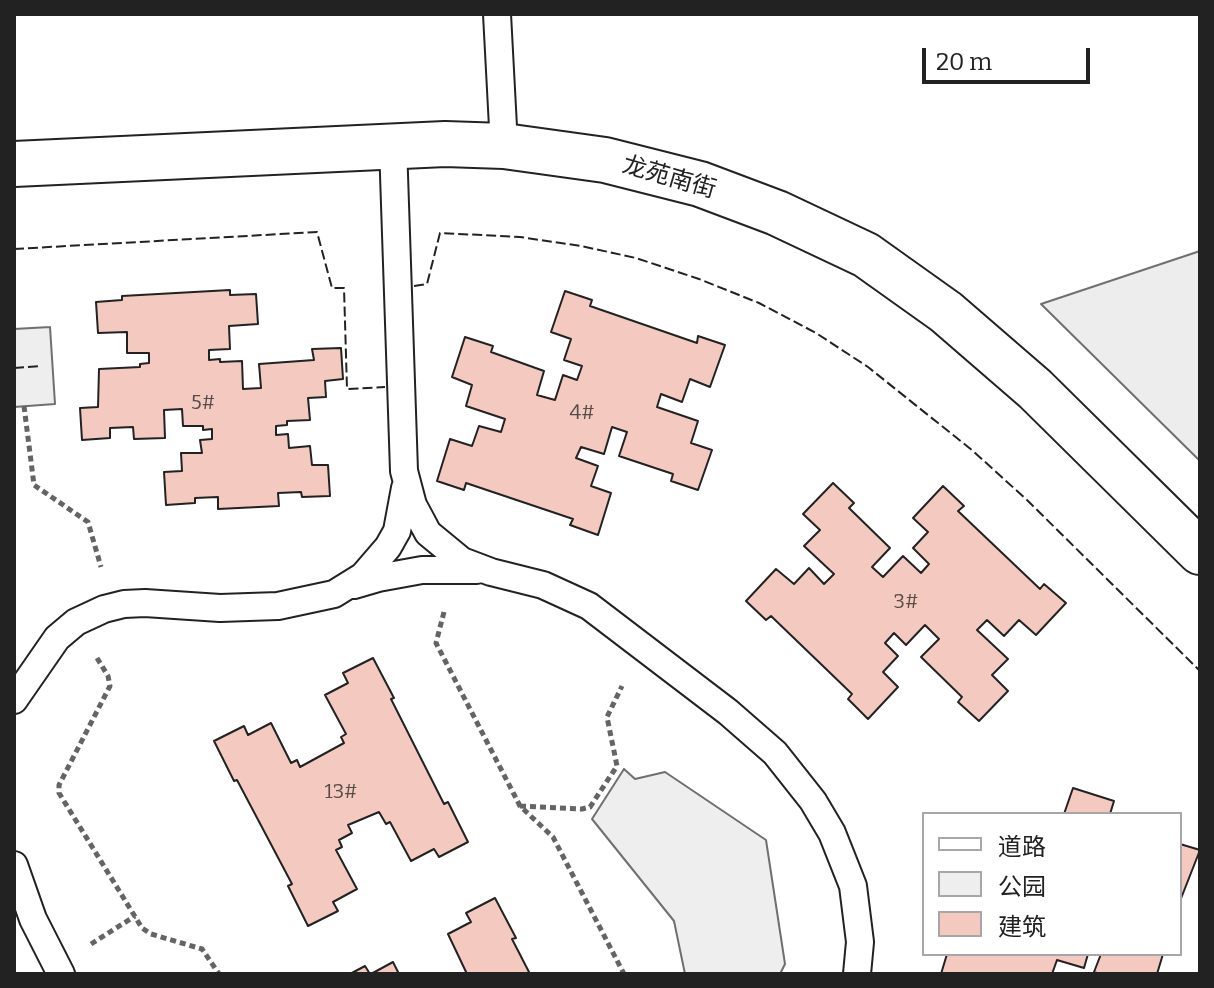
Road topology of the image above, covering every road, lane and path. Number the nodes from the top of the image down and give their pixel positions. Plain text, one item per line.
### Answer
1 (497, 14) edge
2 (393, 145) junction
3 (504, 146) junction
4 (14, 164) edge
5 (24, 406) dead end
6 (405, 477) junction
7 (1200, 552) edge
8 (445, 569) junction
9 (491, 572) junction
10 (339, 590) junction
11 (113, 606) junction
12 (76, 622) junction
13 (641, 645) junction
14 (14, 700) edge
15 (520, 806) junction
16 (14, 865) edge
17 (61, 974) edge
18 (219, 974) edge
19 (624, 974) edge
20 (857, 974) edge

1 - 3 lane
2 - 3 street, 龙苑南街
2 - 4 street, 龙苑南街
2 - 6 lane
3 - 7 street, 龙苑南街
5 - 11 path
6 - 9 lane
6 - 10 lane
8 - 9 lane
8 - 10 lane
8 - 15 path
9 - 13 lane
10 - 11 lane
11 - 12 lane
12 - 14 lane
12 - 18 path
13 - 15 path
13 - 20 lane
15 - 19 path
16 - 17 lane

